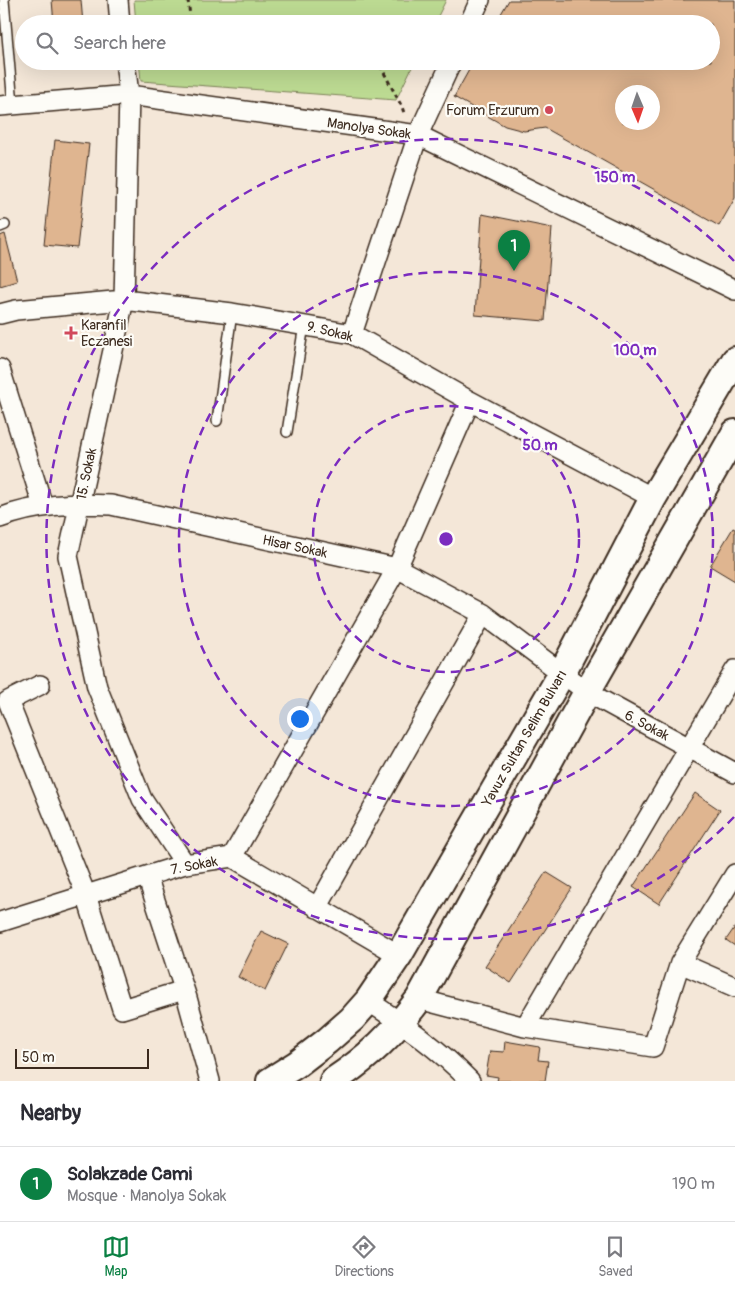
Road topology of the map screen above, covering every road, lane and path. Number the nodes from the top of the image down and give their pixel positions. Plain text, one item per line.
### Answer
1 (4, 0) edge
2 (118, 0) edge
3 (188, 0) edge
4 (480, 0) edge
5 (119, 15) edge
6 (190, 15) edge
7 (473, 15) edge
8 (126, 70) edge
9 (383, 70) edge
10 (447, 70) edge
11 (129, 95) junction
12 (6, 106) edge
13 (414, 134) junction
14 (735, 290) edge
15 (124, 300) junction
16 (232, 313) junction
17 (0, 314) edge
18 (304, 325) junction
19 (352, 334) junction
20 (735, 360) edge
21 (0, 370) edge
22 (470, 401) junction
23 (217, 420) dead end
24 (287, 432) dead end
25 (735, 433) edge
26 (653, 498) junction
27 (80, 504) junction
28 (43, 506) junction
29 (0, 518) edge
30 (398, 568) junction
31 (483, 614) junction
32 (735, 670) edge
33 (562, 672) junction
34 (40, 686) dead end
35 (587, 692) junction
36 (689, 748) junction
37 (735, 773) edge
38 (232, 858) junction
39 (185, 864) junction
40 (735, 874) edge
41 (148, 876) junction
42 (86, 895) junction
43 (317, 908) junction
44 (2, 919) edge
45 (399, 955) junction
46 (680, 963) junction
47 (735, 987) edge
48 (184, 990) junction
49 (419, 998) junction
50 (368, 1001) junction
51 (401, 1023) junction
52 (525, 1027) junction
53 (210, 1081) edge
54 (270, 1081) edge
55 (333, 1081) edge
56 (470, 1081) edge

1 - 12 lane
2 - 5 street
3 - 6 path
4 - 7 street
8 - 11 street, 15. Sokak
9 - 13 path
10 - 13 street
11 - 12 street, Manolya Sokak
11 - 13 street, Manolya Sokak
11 - 15 street, 15. Sokak
13 - 14 street, Manolya Sokak
13 - 19 street
15 - 16 street, 9. Sokak
15 - 17 street, 9. Sokak
15 - 27 street, 15. Sokak
16 - 18 street, 9. Sokak
16 - 23 lane
18 - 19 street, 9. Sokak
18 - 24 lane
19 - 22 street, 9. Sokak
20 - 26 main road, Yavuz Sultan Selim Bulvarı
21 - 28 street
22 - 26 street, 9. Sokak
22 - 30 street
25 - 35 main road
26 - 33 main road, Yavuz Sultan Selim Bulvarı
27 - 28 street, Hisar Sokak
27 - 30 street, Hisar Sokak
27 - 39 street, 15. Sokak
28 - 29 street, Hisar Sokak
30 - 31 street, Hisar Sokak
30 - 38 street
31 - 33 street, Hisar Sokak
31 - 43 street
32 - 36 street
33 - 35 street, 6. Sokak
33 - 45 main road, Yavuz Sultan Selim Bulvarı
34 - 42 street
35 - 36 street, 6. Sokak
35 - 49 main road
36 - 37 street, 6. Sokak
36 - 52 street
38 - 39 street, 7. Sokak
38 - 43 street, 7. Sokak
39 - 41 street, 7. Sokak
40 - 46 street
41 - 42 street, 7. Sokak
41 - 48 street
42 - 44 street, 7. Sokak
42 - 48 street
43 - 45 street, 7. Sokak
45 - 50 main road, Yavuz Sultan Selim Bulvarı
46 - 47 street
46 - 52 street
48 - 53 street
49 - 51 main road
49 - 52 street
50 - 51 street
50 - 54 main road, Yavuz Sultan Selim Bulvarı
51 - 55 main road
51 - 56 street

